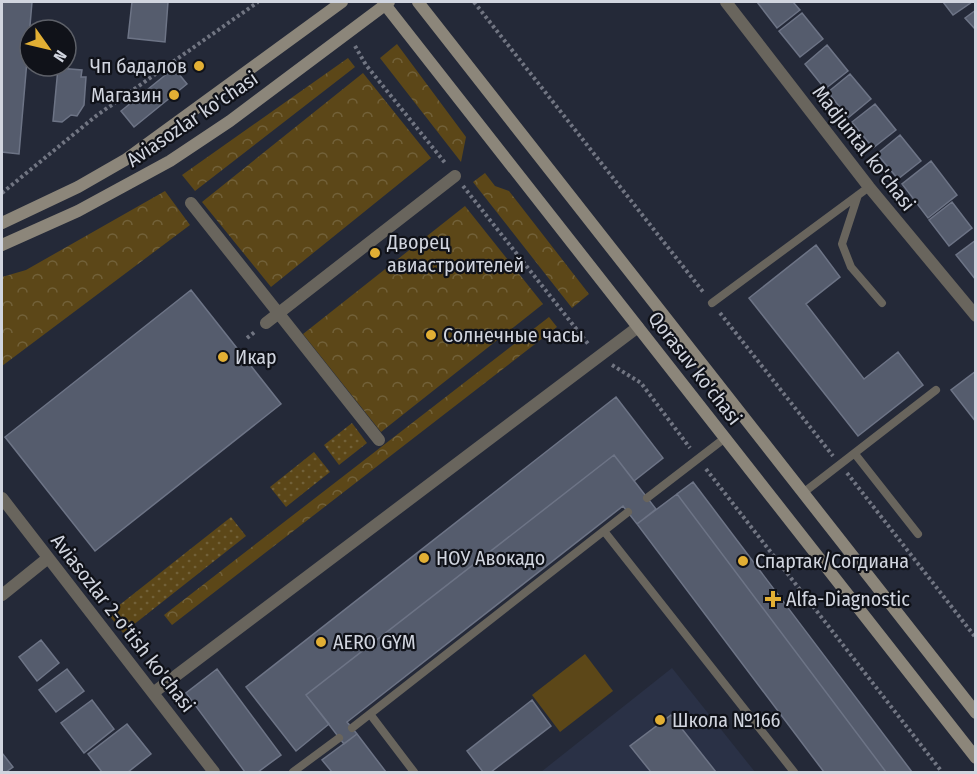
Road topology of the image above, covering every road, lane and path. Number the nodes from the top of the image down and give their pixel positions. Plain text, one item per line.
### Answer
1 (258, 2) edge
2 (342, 2) edge
3 (418, 2) edge
4 (474, 2) edge
5 (726, 2) edge
6 (386, 3) edge
7 (347, 33) junction
8 (455, 176) junction
9 (864, 191) junction
10 (2, 193) edge
11 (191, 203) dead end
12 (2, 223) edge
13 (2, 245) edge
14 (712, 303) junction
15 (882, 303) dead end
16 (279, 314) junction
17 (975, 316) edge
18 (266, 323) dead end
19 (638, 327) junction
20 (599, 357) junction
21 (936, 390) dead end
22 (725, 438) junction
23 (379, 440) dead end
24 (855, 454) junction
25 (698, 458) junction
26 (841, 465) junction
27 (803, 493) junction
28 (2, 498) edge
29 (647, 498) dead end
30 (628, 512) dead end
31 (604, 531) junction
32 (918, 534) dead end
33 (48, 558) junction
34 (2, 595) edge
35 (975, 638) edge
36 (153, 693) junction
37 (975, 713) edge
38 (370, 714) junction
39 (352, 728) dead end
40 (339, 738) dead end
41 (975, 758) edge
42 (298, 771) edge
43 (214, 772) edge
44 (414, 772) edge
45 (794, 772) edge
46 (942, 772) edge

1 - 10 path
2 - 12 main road, Aviasozlar ko'chasi
3 - 27 main road, Qorasuv ko'chasi
4 - 14 path
5 - 9 street, Madjuntal ko'chasi
6 - 7 main road, Aviasozlar ko'chasi
6 - 19 main road, Qorasuv ko'chasi
7 - 8 path
7 - 13 main road, Aviasozlar ko'chasi
8 - 16 street
8 - 20 path
9 - 14 lane
9 - 15 lane
9 - 17 street, Madjuntal ko'chasi
11 - 16 street
14 - 26 path
16 - 18 street
16 - 23 street
19 - 20 street
19 - 22 main road, Qorasuv ko'chasi
20 - 25 path
20 - 36 street
21 - 24 lane
22 - 25 lane
22 - 41 main road, Qorasuv ko'chasi
24 - 26 lane
24 - 32 lane
25 - 29 lane
25 - 46 path
26 - 27 lane
26 - 35 path
27 - 37 main road, Qorasuv ko'chasi
28 - 33 street, Aviasozlar 2-o'tish ko'chasi
30 - 31 lane
31 - 38 lane
31 - 45 lane
33 - 34 street
33 - 36 street, Aviasozlar 2-o'tish ko'chasi
36 - 43 street, Aviasozlar 2-o'tish ko'chasi
38 - 39 lane
38 - 44 lane
40 - 42 lane

